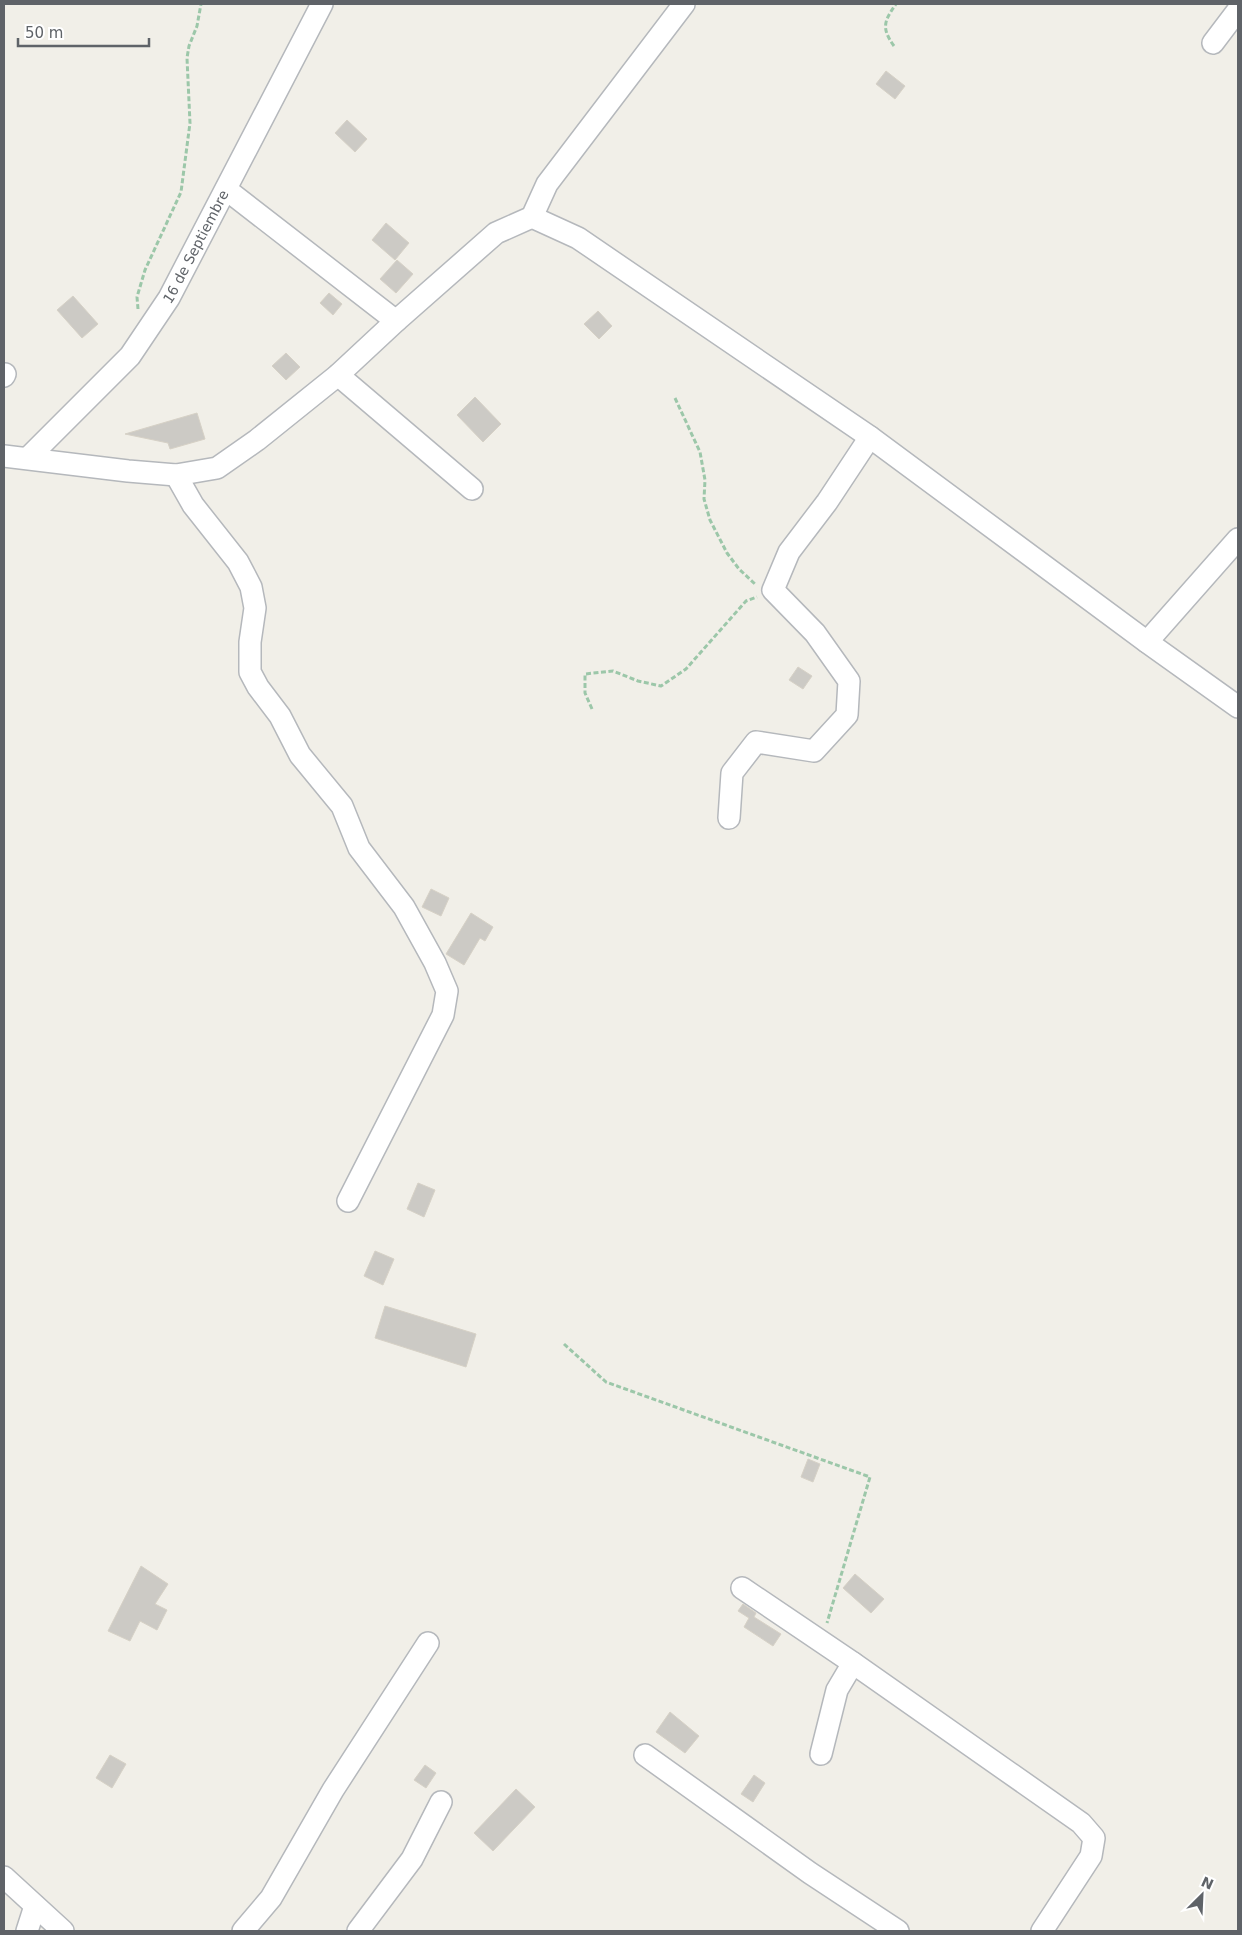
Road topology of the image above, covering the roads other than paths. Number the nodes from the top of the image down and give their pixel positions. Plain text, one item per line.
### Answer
1 (322, 4) edge
2 (684, 4) edge
3 (1238, 10) edge
4 (1212, 43) dead end
5 (227, 190) junction
6 (532, 217) junction
7 (396, 321) junction
8 (338, 375) junction
9 (870, 437) junction
10 (4, 456) edge
11 (28, 458) junction
12 (176, 475) junction
13 (472, 489) dead end
14 (1238, 539) edge
15 (1231, 562) edge
16 (1147, 642) junction
17 (1238, 707) edge
18 (729, 818) dead end
19 (348, 1201) dead end
20 (742, 1588) dead end
21 (428, 1643) dead end
22 (853, 1663) junction
23 (821, 1754) dead end
24 (645, 1755) dead end
25 (441, 1802) dead end
26 (4, 1877) edge
27 (35, 1906) junction
28 (27, 1931) edge
29 (63, 1931) edge
30 (243, 1931) edge
31 (358, 1931) edge
32 (898, 1931) edge
33 (1042, 1931) edge

1 - 5 street, 16 de Septiembre
2 - 6 street
3 - 4 street
5 - 7 street
5 - 11 street, 16 de Septiembre
6 - 7 street
6 - 9 street
7 - 8 street
8 - 12 street
8 - 13 street
9 - 16 street
9 - 18 street
10 - 11 street
11 - 12 street
12 - 19 street
14 - 15 street
15 - 16 street
16 - 17 street
20 - 22 street
21 - 30 street
22 - 23 street
22 - 33 street
24 - 32 street
25 - 31 street
26 - 27 street
27 - 28 street
27 - 29 street

